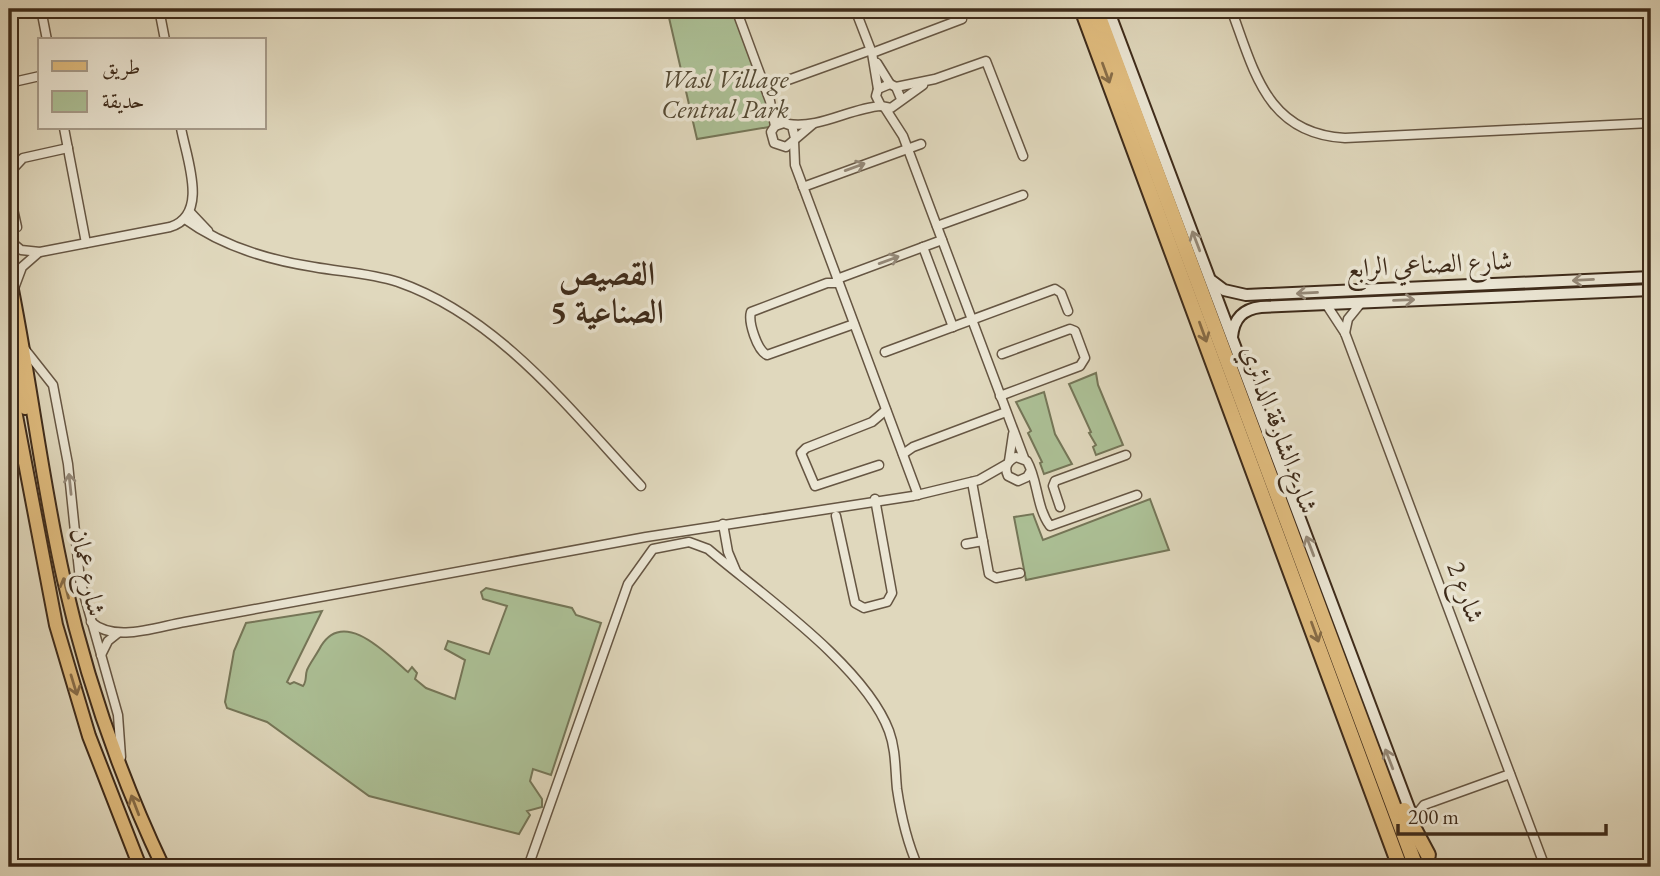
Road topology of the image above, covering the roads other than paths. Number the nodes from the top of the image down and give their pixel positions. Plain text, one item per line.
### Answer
1 (41, 9) edge
2 (159, 9) edge
3 (736, 9) edge
4 (855, 9) edge
5 (1082, 9) edge
6 (1096, 9) edge
7 (1108, 9) edge
8 (1231, 9) edge
9 (962, 19) dead end
10 (47, 38) edge
11 (165, 38) edge
12 (871, 51) junction
13 (38, 76) edge
14 (934, 79) junction
15 (9, 82) edge
16 (893, 86) junction
17 (878, 90) junction
18 (767, 91) junction
19 (899, 102) junction
20 (883, 107) junction
21 (849, 111) junction
22 (1651, 123) edge
23 (783, 124) junction
24 (813, 124) junction
25 (64, 130) edge
26 (181, 130) edge
27 (903, 136) junction
28 (795, 140) junction
29 (921, 144) dead end
30 (780, 147) junction
31 (68, 148) junction
32 (907, 148) junction
33 (1023, 156) dead end
34 (795, 165) junction
35 (9, 173) edge
36 (803, 187) junction
37 (9, 191) edge
38 (1023, 195) dead end
39 (187, 215) junction
40 (937, 226) junction
41 (18, 227) dead end
42 (9, 240) edge
43 (942, 240) junction
44 (86, 243) junction
45 (923, 247) junction
46 (40, 252) junction
47 (9, 275) edge
48 (1651, 277) edge
49 (838, 281) junction
50 (1212, 281) junction
51 (1651, 290) edge
52 (12, 293) junction
53 (1246, 295) junction
54 (1362, 302) junction
55 (1325, 304) junction
56 (1246, 310) junction
57 (1068, 311) dead end
58 (971, 320) junction
59 (854, 324) junction
60 (953, 327) junction
61 (9, 329) edge
62 (1345, 333) junction
63 (1231, 337) junction
64 (22, 345) junction
65 (885, 352) dead end
66 (1002, 354) dead end
67 (9, 379) edge
68 (1000, 396) junction
69 (886, 410) junction
70 (1006, 412) junction
71 (1012, 428) junction
72 (902, 454) junction
73 (1126, 455) dead end
74 (41, 458) junction
75 (1024, 458) junction
76 (1008, 463) junction
77 (879, 465) dead end
78 (1030, 471) junction
79 (1015, 480) junction
80 (976, 481) junction
81 (641, 486) dead end
82 (915, 495) junction
83 (1137, 495) dead end
84 (874, 499) junction
85 (1040, 505) junction
86 (1060, 507) dead end
87 (836, 516) dead end
88 (723, 524) junction
89 (983, 541) junction
90 (967, 544) dead end
91 (1020, 573) dead end
92 (740, 576) junction
93 (1324, 586) junction
94 (1320, 606) junction
95 (91, 622) junction
96 (118, 633) junction
97 (100, 656) junction
98 (120, 767) junction
99 (1381, 771) junction
100 (1510, 774) junction
101 (1405, 800) junction
102 (1424, 805) junction
103 (117, 812) junction
104 (1413, 819) junction
105 (1431, 861) edge
106 (1399, 866) edge
107 (131, 867) edge
108 (140, 867) edge
109 (163, 867) edge
110 (528, 867) edge
111 (918, 867) edge
112 (1416, 867) edge
113 (1545, 867) edge

1 - 10 street
2 - 11 street
3 - 18 street
4 - 12 street
5 -> 106 highway, شارع الشارقة الدائري
6 - 94 highway, شارع الشارقة الدائري
50 -> 7 main road
8 - 22 street
9 - 12 street
12 - 16 street
12 - 17 street
12 - 18 street
13 - 15 street
14 - 16 street
14 - 19 street
14 - 33 street
16 - 17 street
16 - 19 street
17 - 20 street
17 - 21 street
18 - 23 street
19 - 20 street
19 - 27 street
20 - 21 street
20 - 27 street
21 - 24 street
23 - 24 street
23 - 28 street
23 - 30 street
24 - 28 street
25 - 31 street
26 - 39 street
27 - 32 street
28 - 30 street
28 - 34 street
29 - 32 street
30 - 34 street
31 - 35 street
31 - 44 street
36 -> 32 street
32 - 40 street
34 - 36 street
36 - 49 street
37 - 41 street
38 - 40 street
39 - 44 street
39 - 81 street
40 - 43 street
42 - 46 street
43 - 45 street
43 - 58 street
44 - 46 street
49 -> 45 street
45 - 60 street
46 - 52 street
47 - 52 main road, شارع عمان
48 -> 53 main road, شارع الصناعي الرابع
49 - 59 street
49 - 59 street
50 - 53 main road, شارع الصناعي الرابع
50 - 63 main road
54 -> 51 main road, شارع الصناعي الرابع
52 - 64 main road, شارع عمان
53 - 56 main road
54 - 55 main road, شارع الصناعي الرابع
54 - 62 street
55 - 56 main road, شارع الصناعي الرابع
55 - 62 street, شارع 2
56 - 63 main road
57 - 58 street
58 - 60 street
58 - 68 street
59 - 69 street
60 - 65 street
61 - 74 main road
62 - 100 street, شارع 2
93 -> 63 main road
64 - 74 main road, شارع عمان
95 -> 64 street
66 - 68 street
67 -> 103 main road, شارع عمان
68 - 70 street
69 - 72 street
69 - 77 street
70 - 71 street
70 - 72 street
71 - 75 street
71 - 76 street
72 - 82 street
73 - 86 street
98 -> 74 main road, شارع عمان
75 - 76 street
75 - 78 street
76 - 79 street
76 - 80 street
78 - 79 street
78 - 85 street
79 - 80 street
79 - 85 street
80 - 82 street
80 - 89 street
82 - 84 street
83 - 85 street
84 - 87 street
84 - 88 street
88 - 92 street
88 - 96 street
89 - 90 street
89 - 91 street
92 - 110 street
92 - 111 street
93 - 94 highway
101 -> 93 main road
94 - 99 highway, شارع الشارقة الدائري
95 - 96 street
95 - 97 street
96 - 97 street
97 - 98 street
109 -> 98 main road, شارع عمان
99 - 105 highway
99 - 112 highway, شارع الشارقة الدائري
100 - 102 street
100 - 113 street, شارع 2
101 - 102 street
101 - 104 main road
102 - 104 street
103 - 107 main road
103 - 108 main road, شارع عمان
104 - 105 main road

